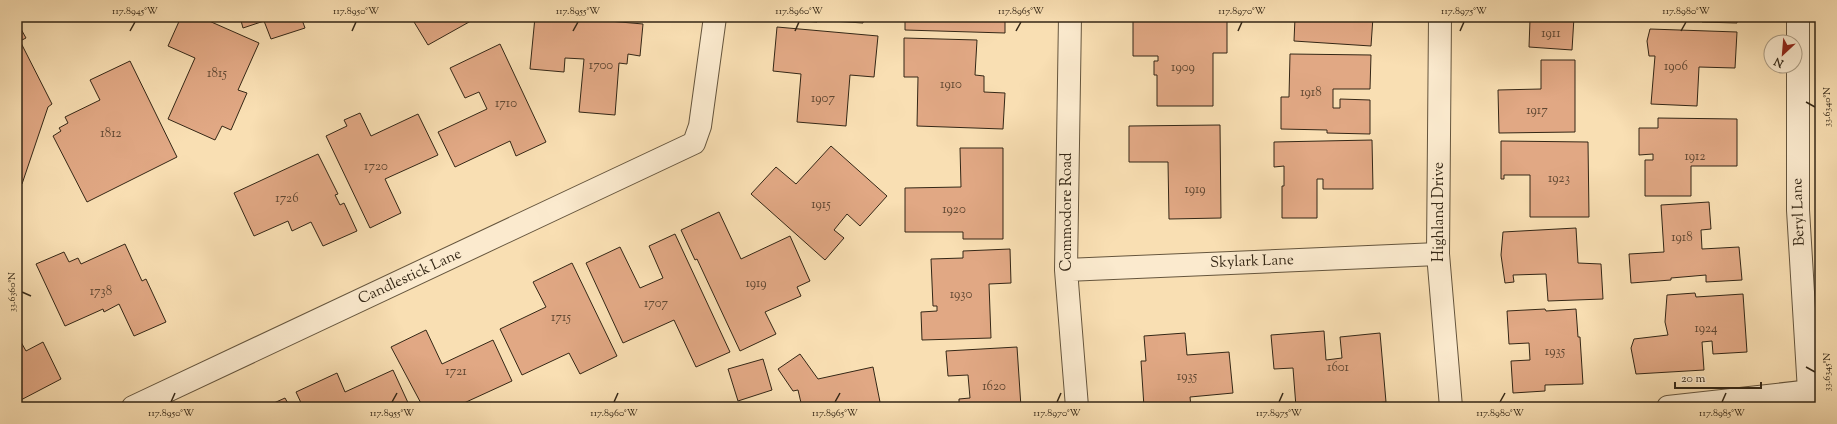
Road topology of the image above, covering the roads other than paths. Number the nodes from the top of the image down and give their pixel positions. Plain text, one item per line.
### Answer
1 (715, 17) edge
2 (1070, 17) edge
3 (1440, 17) edge
4 (1798, 17) edge
5 (1438, 254) junction
6 (1066, 270) junction
7 (1814, 396) edge
8 (134, 407) edge
9 (1077, 407) edge
10 (1452, 407) edge
11 (1668, 407) edge

1 - 8 street, Candlestick Lane
2 - 6 street, Commodore Road
3 - 5 street, Highland Drive
4 - 7 street, Beryl Lane
5 - 6 street, Skylark Lane
5 - 10 street, Highland Drive
6 - 9 street, Commodore Road
7 - 11 street

